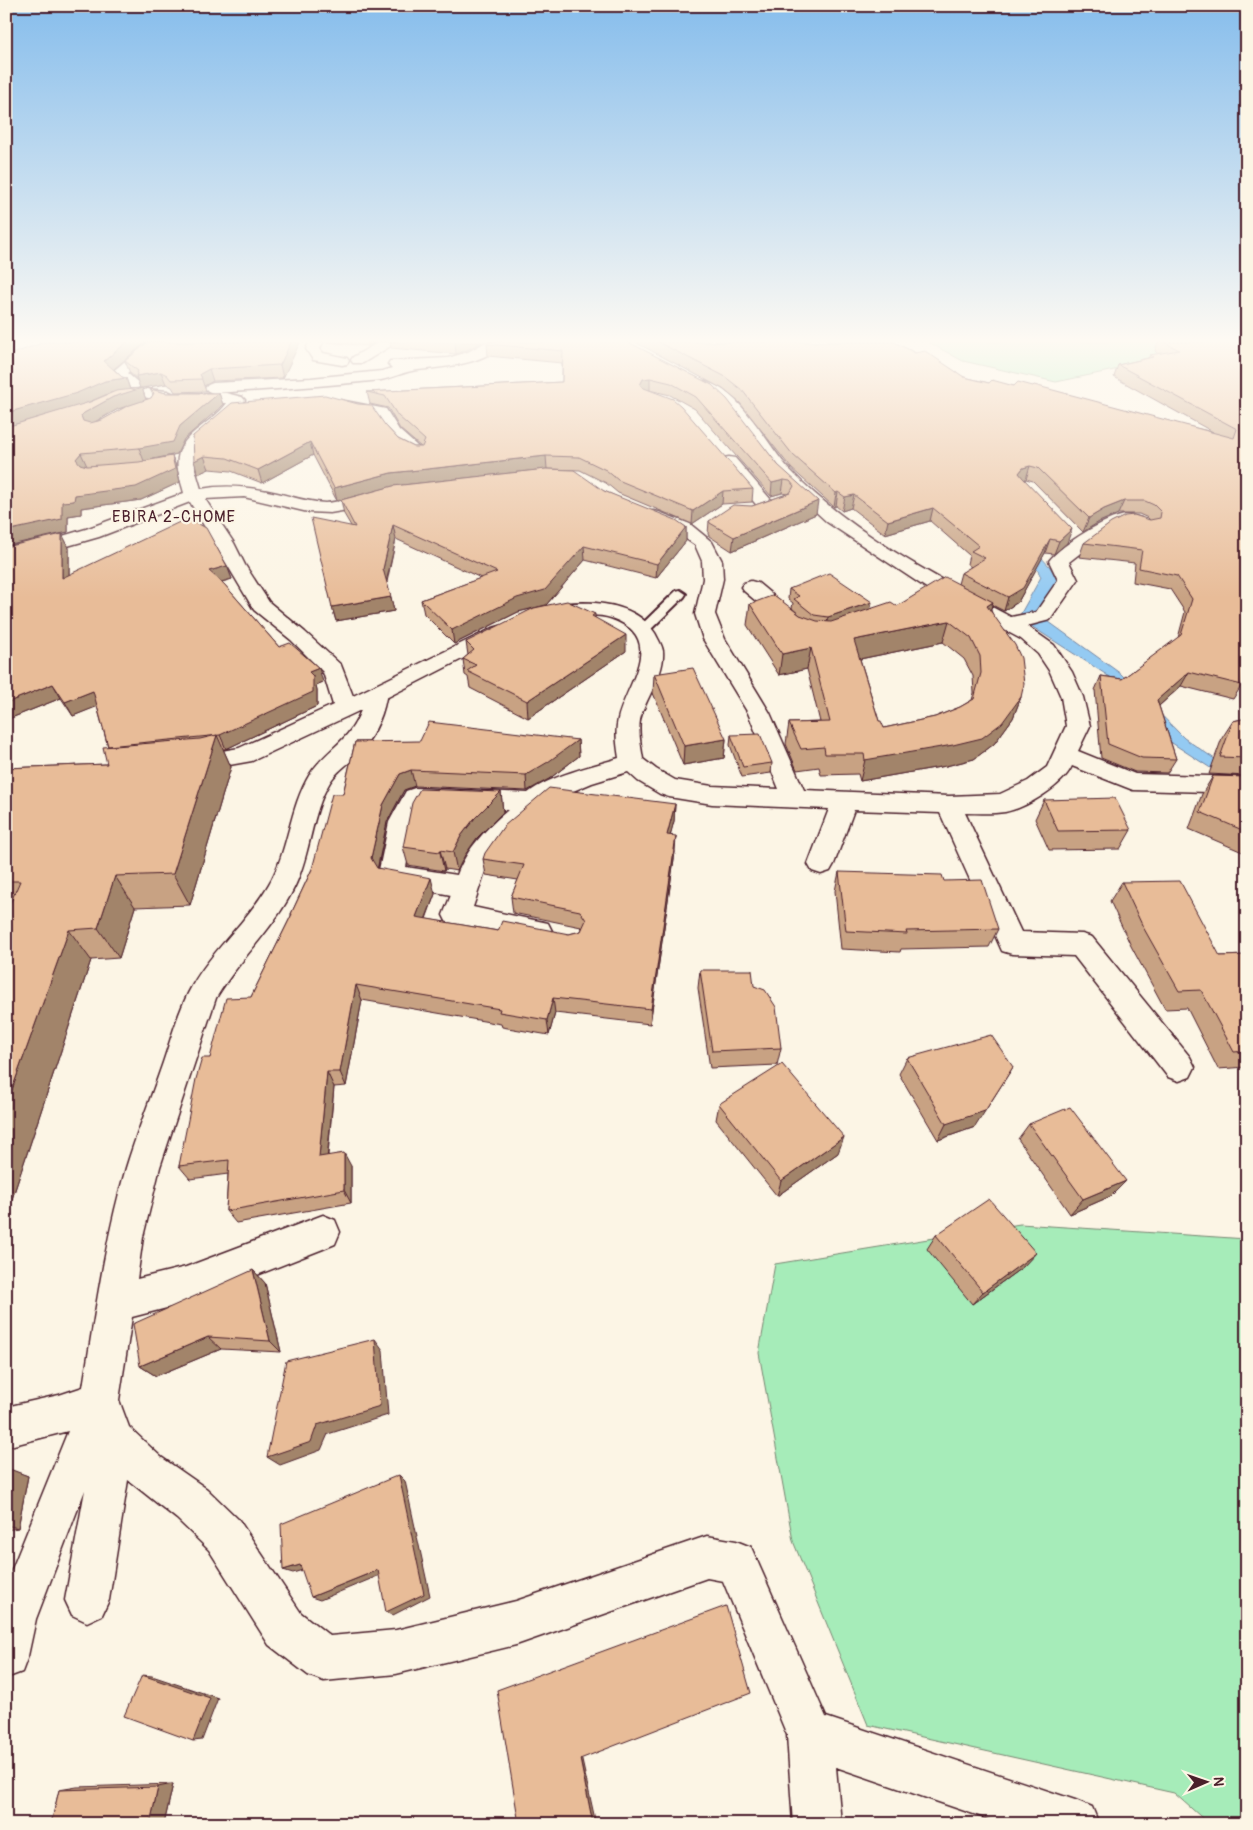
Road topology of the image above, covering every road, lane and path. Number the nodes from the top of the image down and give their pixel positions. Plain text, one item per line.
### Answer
1 (211, 427) edge
2 (390, 427) edge
3 (748, 427) edge
4 (718, 450) edge
5 (418, 454) edge
6 (394, 493) edge
7 (194, 495) junction
8 (779, 502) junction
9 (637, 510) edge
10 (1145, 527) edge
11 (6, 554) edge
12 (751, 587) dead end
13 (680, 594) dead end
14 (1009, 624) junction
15 (643, 630) junction
16 (808, 632) edge
17 (376, 694) junction
18 (345, 707) junction
19 (1066, 755) junction
20 (632, 762) junction
21 (164, 766) edge
22 (1247, 786) edge
23 (795, 799) junction
24 (845, 800) junction
25 (533, 802) junction
26 (949, 804) junction
27 (821, 864) dead end
28 (467, 887) junction
29 (561, 935) edge
30 (1179, 1068) dead end
31 (323, 1232) dead end
32 (117, 1302) junction
33 (100, 1400) junction
34 (6, 1427) edge
35 (114, 1440) junction
36 (87, 1600) dead end
37 (6, 1656) edge
38 (810, 1734) junction
39 (817, 1824) edge
40 (1075, 1824) edge

1 - 7 street
2 - 5 street
3 - 8 street
4 - 8 street
6 - 7 street
7 - 11 street
7 - 18 street
8 - 14 street
9 - 23 street
10 - 14 street
12 - 16 street
13 - 15 lane
14 - 19 street
15 - 17 street
15 - 20 street
17 - 18 street
17 - 32 street
18 - 21 street
19 - 22 street
19 - 26 street
20 - 23 street
20 - 25 street
23 - 24 street
24 - 26 street
24 - 27 street
25 - 28 street
25 - 28 street
26 - 30 street
28 - 29 street
31 - 32 street
32 - 33 street
33 - 34 street
33 - 35 street
33 - 37 street
35 - 36 street
35 - 38 street
38 - 39 street
38 - 40 street

